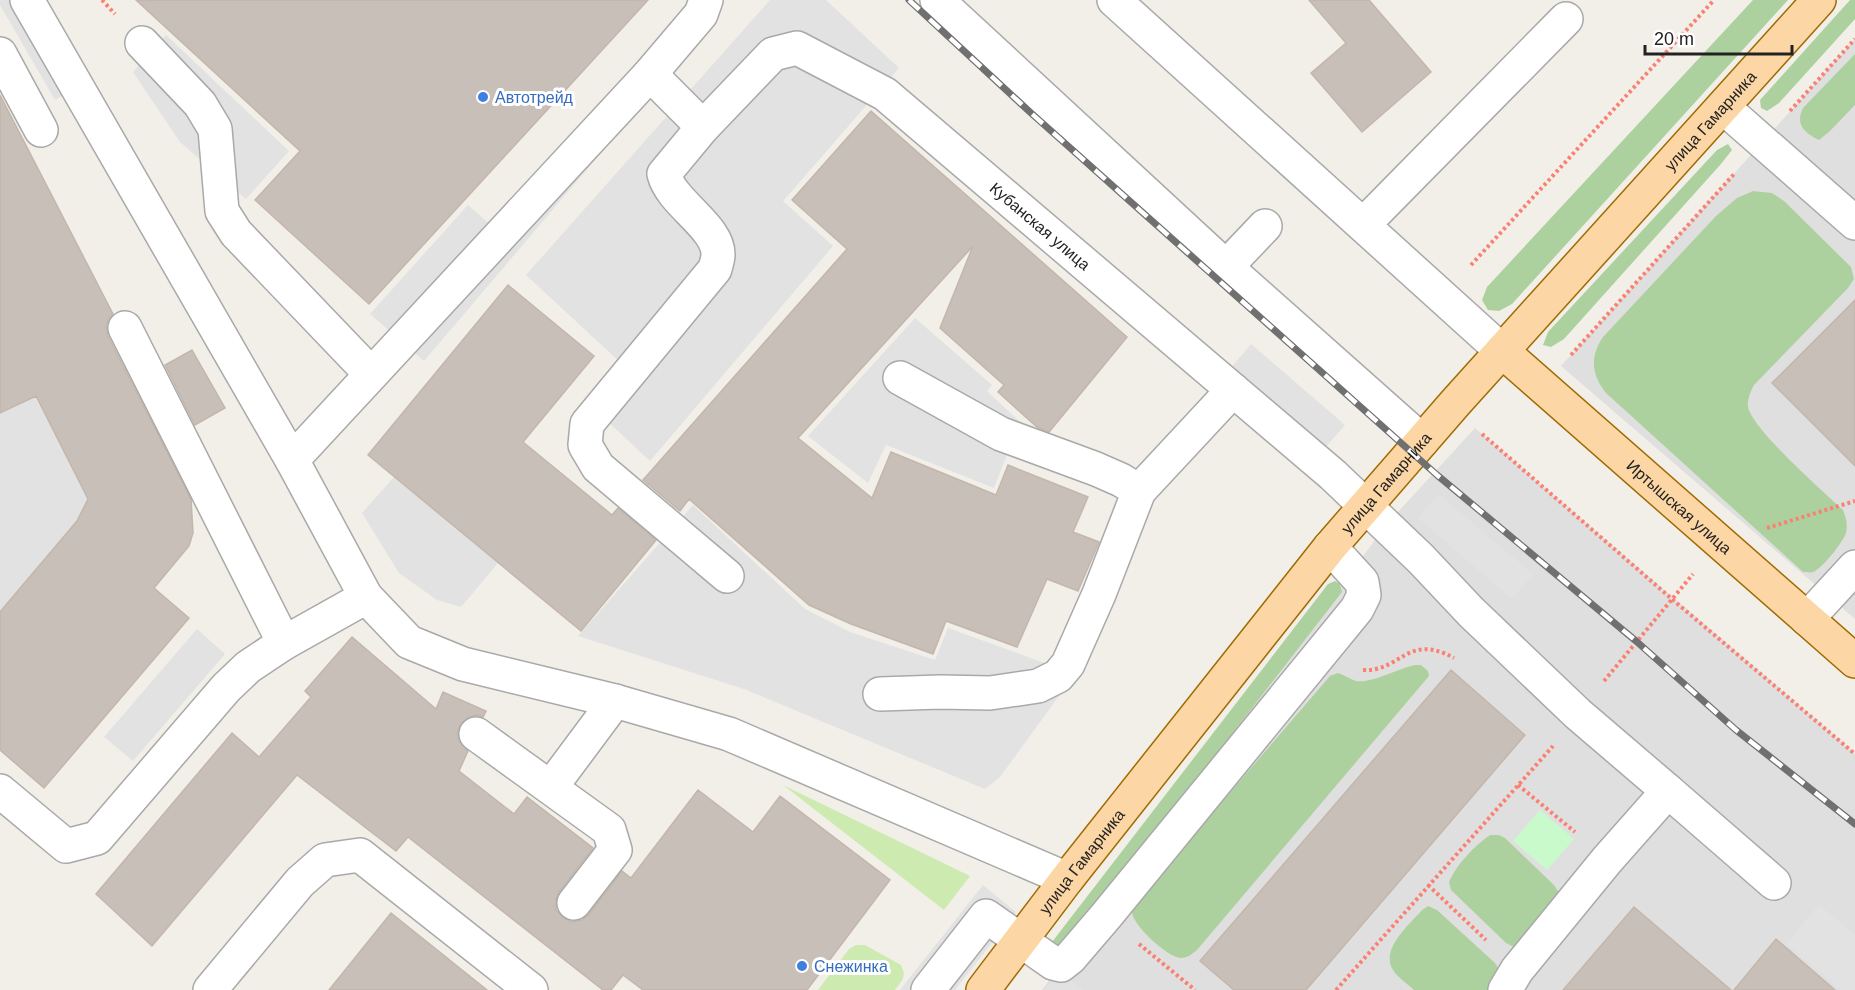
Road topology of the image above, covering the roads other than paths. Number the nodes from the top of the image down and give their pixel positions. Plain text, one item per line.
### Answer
1 (27, 0) edge
2 (706, 0) edge
3 (937, 0) edge
4 (1114, 0) edge
5 (1819, 0) edge
6 (1566, 19) dead end
7 (142, 43) dead end
8 (0, 54) edge
9 (650, 74) junction
10 (1723, 106) junction
11 (703, 127) junction
12 (41, 130) dead end
13 (1855, 223) edge
14 (1363, 225) junction
15 (1264, 226) dead end
16 (1226, 267) junction
17 (125, 328) dead end
18 (1502, 351) junction
19 (371, 374) junction
20 (900, 378) dead end
21 (1233, 390) junction
22 (1422, 441) junction
23 (292, 460) junction
24 (1139, 491) junction
25 (1366, 506) junction
26 (1330, 547) junction
27 (1855, 567) edge
28 (727, 576) dead end
29 (366, 597) junction
30 (1807, 619) junction
31 (284, 643) junction
32 (1855, 661) edge
33 (880, 694) dead end
34 (615, 701) junction
35 (476, 734) dead end
36 (551, 787) junction
37 (0, 791) edge
38 (1668, 791) junction
39 (1067, 879) junction
40 (1774, 883) dead end
41 (574, 903) dead end
42 (1022, 941) junction
43 (1067, 977) edge
44 (1511, 980) edge
45 (210, 990) edge
46 (531, 990) edge
47 (928, 990) edge
48 (983, 990) edge

1 - 23 lane
2 - 9 lane
3 - 16 lane
4 - 14 lane
5 - 10 main road, улица Гамарника
6 - 14 lane
7 - 19 lane
8 - 12 lane
9 - 11 lane
9 - 19 lane
10 - 13 lane
10 - 18 main road, улица Гамарника
11 - 21 lane, Кубанская улица
11 - 28 lane, Кубанская улица
14 - 18 lane
15 - 16 lane
16 - 22 lane
17 - 31 lane
18 - 22 main road, улица Гамарника
18 - 30 main road, Иртышская улица
19 - 23 lane
20 - 24 lane
21 - 24 lane
21 - 25 lane, Кубанская улица
22 - 25 main road, улица Гамарника
23 - 29 lane
24 - 33 lane
25 - 26 main road, улица Гамарника
25 - 38 lane, Кубанская улица
26 - 39 main road, улица Гамарника
26 - 43 lane
27 - 30 lane
29 - 31 lane
29 - 34 lane
30 - 32 main road, Иртышская улица
31 - 37 lane
34 - 36 lane
34 - 39 lane
35 - 36 lane
36 - 41 lane
38 - 40 lane, Кубанская улица
38 - 44 lane
39 - 42 main road, улица Гамарника
42 - 43 lane
42 - 47 lane
42 - 48 main road, улица Гамарника
45 - 46 lane

